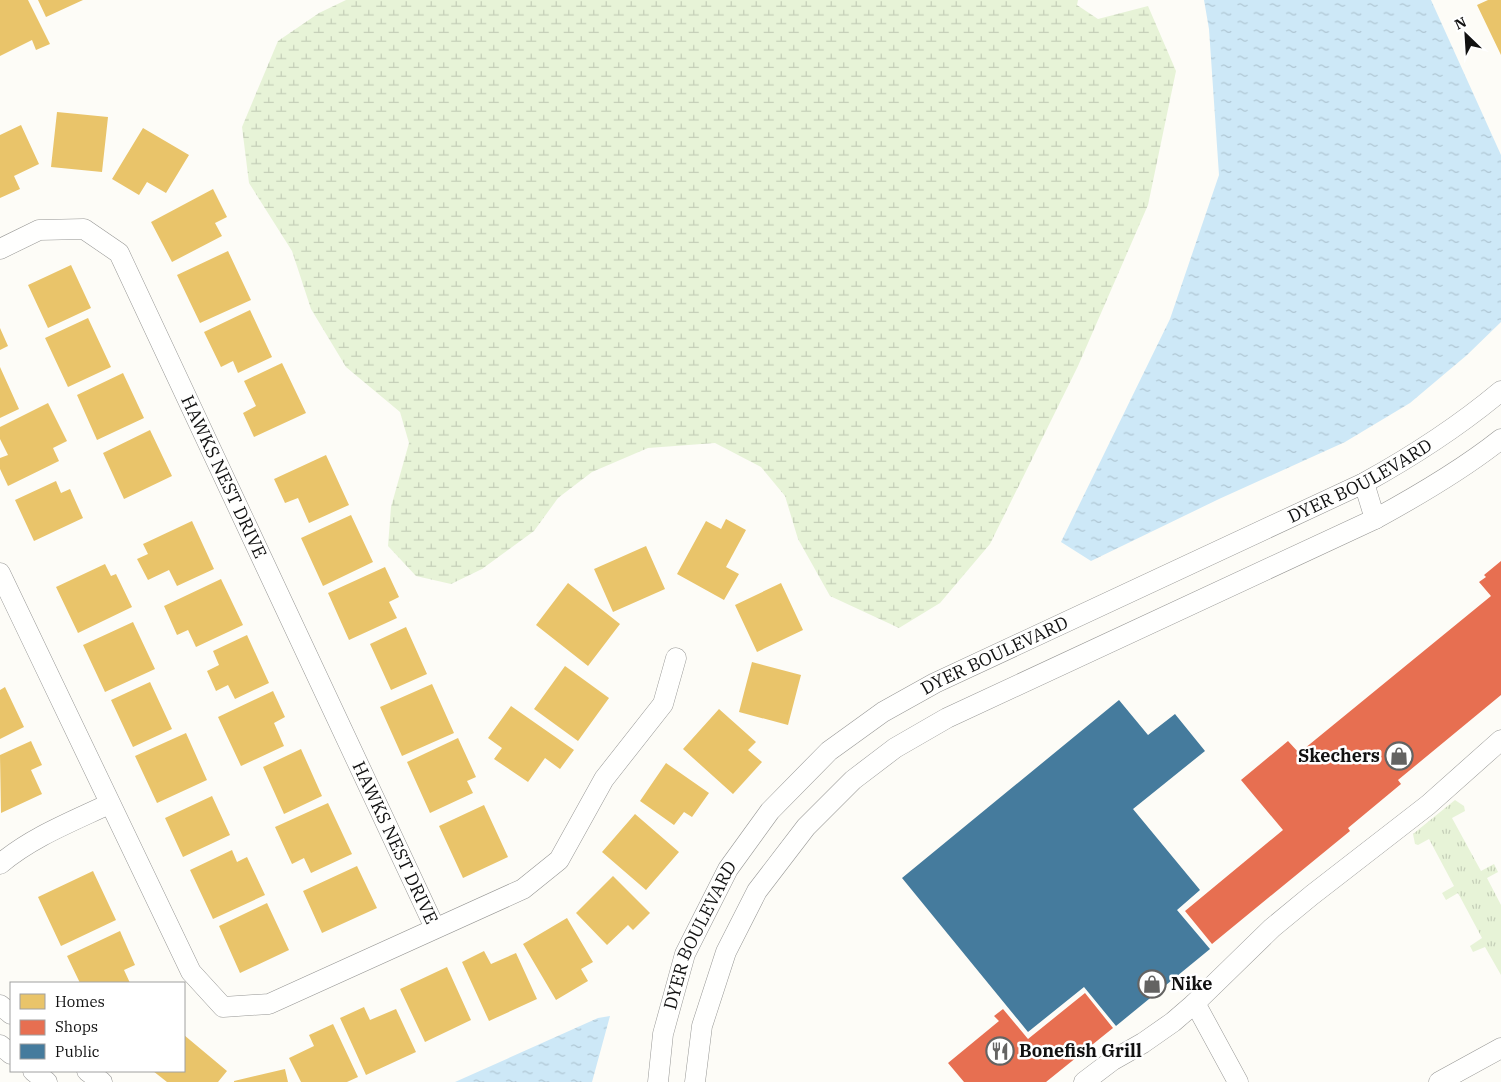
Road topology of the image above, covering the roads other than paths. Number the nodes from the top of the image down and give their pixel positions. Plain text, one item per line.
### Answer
1 (0, 248) edge
2 (1501, 391) edge
3 (1501, 439) edge
4 (1364, 483) junction
5 (1375, 519) junction
6 (0, 573) edge
7 (676, 658) dead end
8 (1501, 740) edge
9 (109, 804) junction
10 (0, 864) edge
11 (435, 928) junction
12 (1196, 1003) junction
13 (0, 1005) edge
14 (10, 1013) edge
15 (0, 1045) edge
16 (1501, 1048) edge
17 (10, 1053) edge
18 (34, 1072) edge
19 (88, 1072) edge
20 (47, 1082) edge
21 (102, 1082) edge
22 (658, 1082) edge
23 (695, 1082) edge
24 (1084, 1082) edge
25 (1238, 1082) edge
26 (1439, 1082) edge

1 - 11 street, HAWKS NEST DRIVE
2 - 4 street, DYER BOULEVARD
3 - 5 street, DYER BOULEVARD
4 - 5 street
4 - 22 street, DYER BOULEVARD
5 - 23 street, DYER BOULEVARD
6 - 9 street, HAWKS NEST DRIVE
7 - 11 street
8 - 12 street
9 - 10 street
9 - 11 street, HAWKS NEST DRIVE
12 - 24 street
12 - 25 street
13 - 14 street
15 - 17 street
16 - 26 street
18 - 20 street
19 - 21 street

